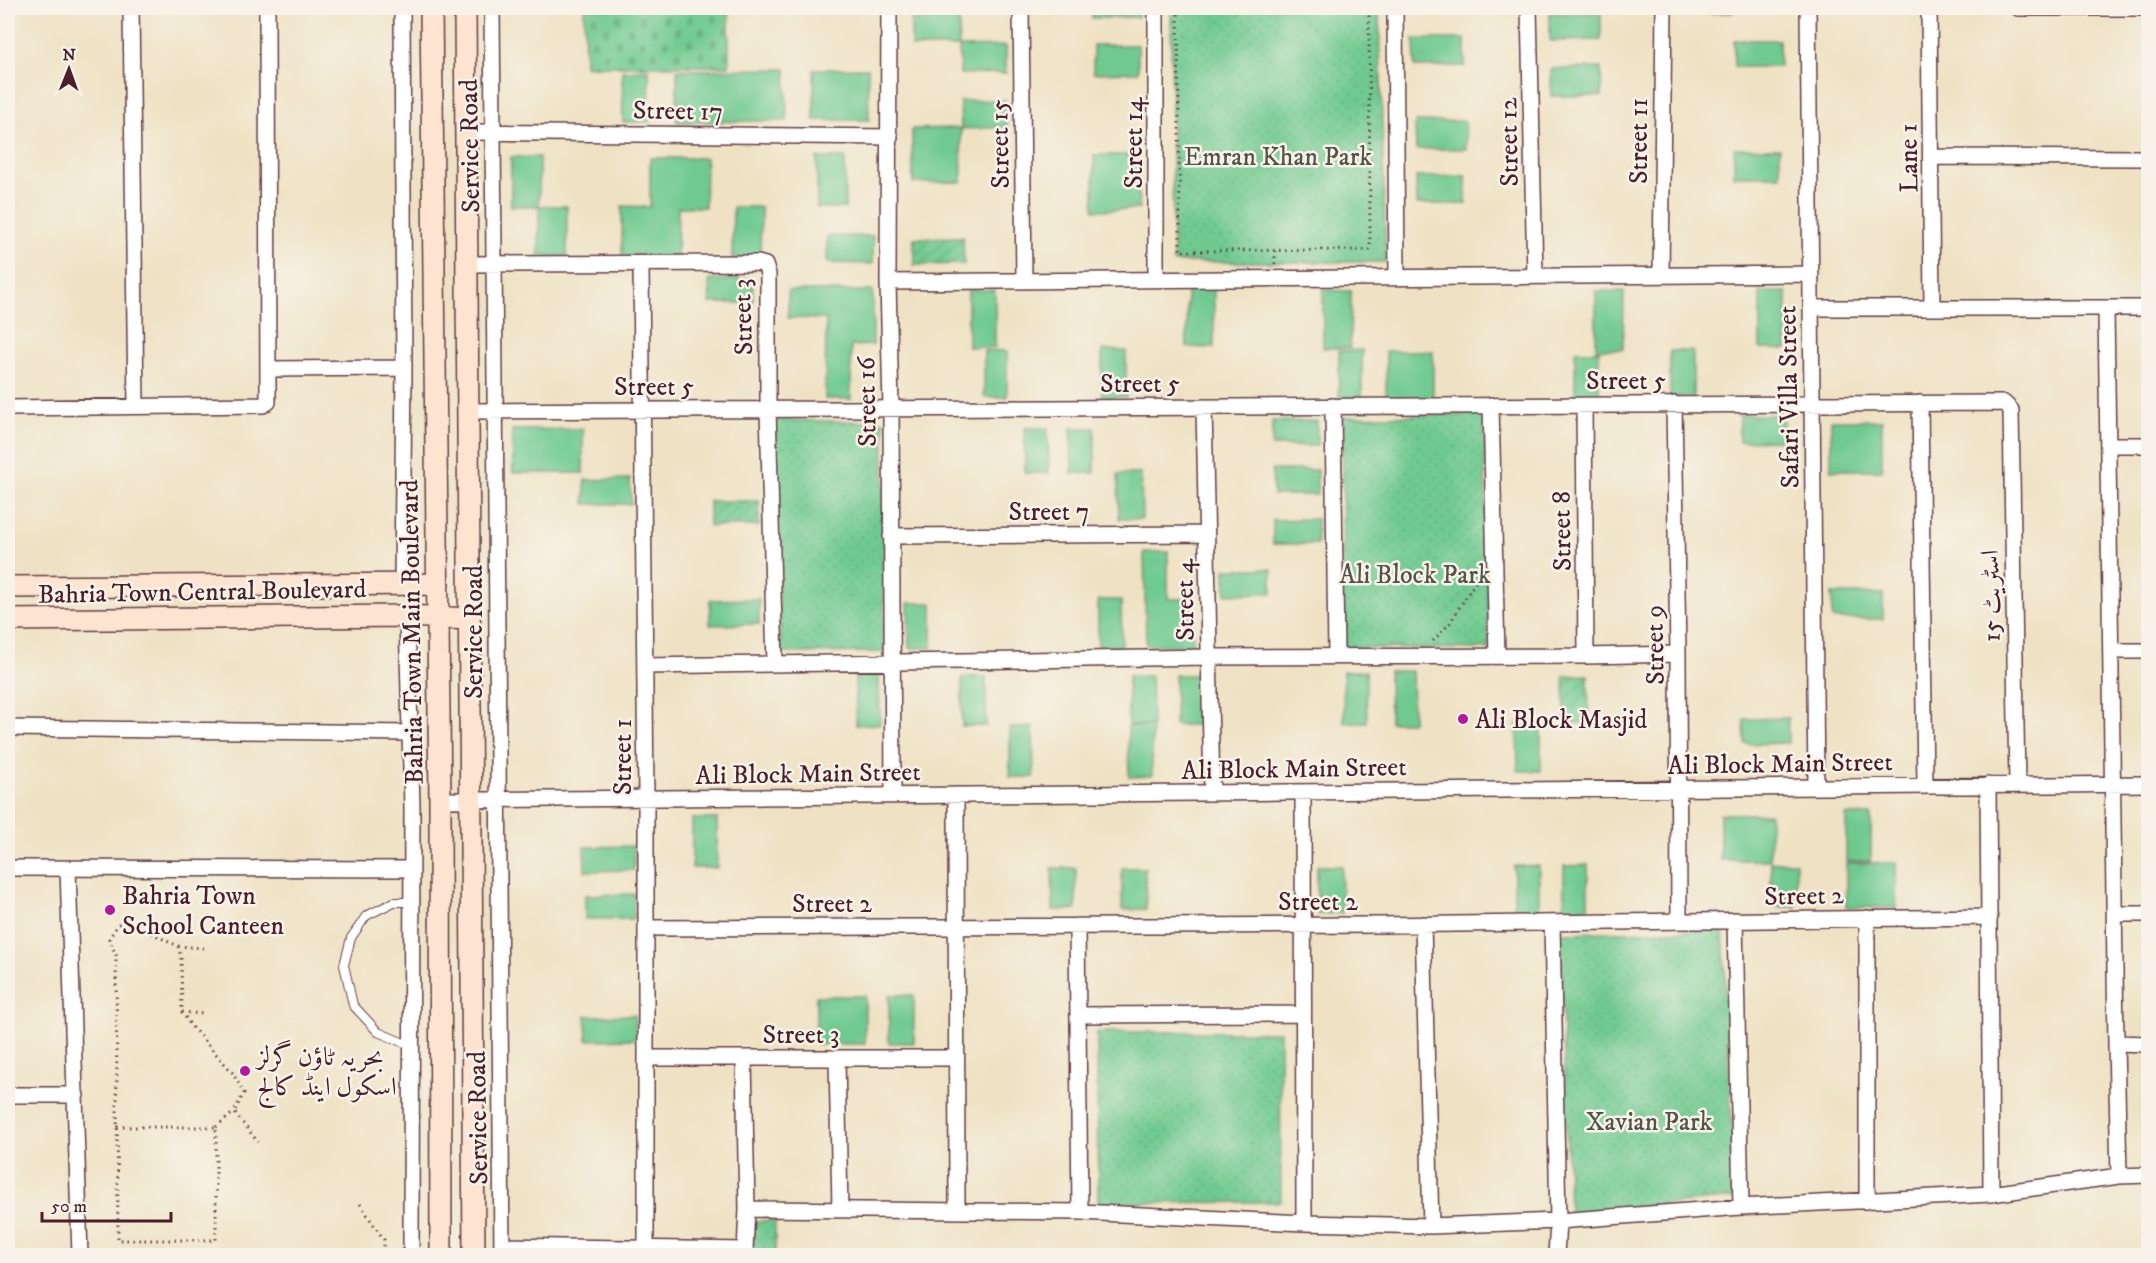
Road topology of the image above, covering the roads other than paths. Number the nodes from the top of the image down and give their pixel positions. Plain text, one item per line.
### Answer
1 (131, 8) edge
2 (267, 8) edge
3 (402, 8) edge
4 (431, 8) edge
5 (465, 8) edge
6 (492, 8) edge
7 (889, 8) edge
8 (1021, 8) edge
9 (1156, 8) edge
10 (1395, 8) edge
11 (1529, 8) edge
12 (1664, 8) edge
13 (1808, 8) edge
14 (1929, 8) edge
15 (2018, 8) edge
16 (2148, 8) edge
17 (466, 132) junction
18 (493, 132) junction
19 (890, 136) junction
20 (1932, 157) junction
21 (2148, 158) edge
22 (467, 264) junction
23 (495, 264) junction
24 (641, 265) junction
25 (1811, 273) junction
26 (1661, 275) junction
27 (1535, 276) junction
28 (1397, 277) junction
29 (1156, 279) junction
30 (1024, 280) junction
31 (888, 282) junction
32 (1811, 308) junction
33 (1932, 308) junction
34 (2106, 308) junction
35 (2148, 308) edge
36 (404, 368) junction
37 (269, 369) junction
38 (1812, 403) junction
39 (1920, 403) junction
40 (1674, 404) junction
41 (1491, 405) junction
42 (1584, 405) junction
43 (136, 406) junction
44 (1333, 406) junction
45 (1204, 407) junction
46 (2008, 407) joint
47 (8, 408) edge
48 (891, 408) junction
49 (768, 409) junction
50 (495, 410) junction
51 (642, 410) junction
52 (468, 411) junction
53 (2109, 445) junction
54 (2148, 445) edge
55 (1206, 534) junction
56 (891, 536) junction
57 (438, 584) junction
58 (402, 585) junction
59 (305, 586) junction
60 (8, 587) edge
61 (407, 616) junction
62 (439, 618) junction
63 (469, 619) junction
64 (8, 620) edge
65 (470, 650) junction
66 (2112, 651) junction
67 (2148, 651) edge
68 (1678, 654) junction
69 (1336, 656) junction
70 (1497, 656) junction
71 (1586, 656) junction
72 (1209, 657) junction
73 (892, 662) junction
74 (775, 664) junction
75 (645, 666) junction
76 (8, 728) edge
77 (411, 733) junction
78 (2114, 784) junction
79 (2148, 784) edge
80 (1988, 785) junction
81 (2017, 785) junction
82 (1925, 786) junction
83 (1816, 787) junction
84 (1679, 788) junction
85 (1303, 792) junction
86 (1212, 793) junction
87 (956, 795) junction
88 (892, 796) junction
89 (646, 798) junction
90 (440, 800) junction
91 (470, 800) junction
92 (498, 800) junction
93 (8, 868) edge
94 (68, 868) junction
95 (412, 869) junction
96 (412, 902) junction
97 (2115, 914) junction
98 (2148, 914) edge
99 (1990, 917) junction
100 (1867, 918) junction
101 (1735, 920) junction
102 (1679, 921) junction
103 (1552, 923) junction
104 (1423, 924) junction
105 (1302, 925) junction
106 (1077, 926) junction
107 (955, 927) junction
108 (646, 928) junction
109 (1303, 1014) junction
110 (1078, 1016) junction
111 (2116, 1043) junction
112 (2148, 1044) edge
113 (411, 1046) junction
114 (646, 1058) junction
115 (744, 1058) junction
116 (956, 1058) junction
117 (837, 1059) junction
118 (8, 1095) edge
119 (76, 1095) junction
120 (2148, 1175) edge
121 (2119, 1176) junction
122 (1991, 1194) junction
123 (1867, 1201) junction
124 (1741, 1208) junction
125 (747, 1209) junction
126 (840, 1210) junction
127 (957, 1211) junction
128 (1080, 1212) junction
129 (1558, 1221) junction
130 (1304, 1223) junction
131 (1431, 1226) junction
132 (646, 1249) junction
133 (502, 1251) edge
134 (722, 1253) edge
135 (80, 1256) edge
136 (411, 1256) edge
137 (441, 1256) edge
138 (474, 1256) edge
139 (1556, 1256) edge

1 - 43 street
2 - 37 street
3 - 36 street
4 - 57 main road, Bahria Town Main Boulevard
5 - 17 main road
6 - 18 street, Service Road
7 - 19 street, Street 16
8 - 30 street, Street 15
9 - 29 street, Street 14
10 - 28 street
11 - 27 street, Street 12
12 - 26 street, Street 11
13 - 25 street, Safari Villa Street
14 - 20 street, Lane 1
15 - 16 street
17 - 18 street, Street 17
17 - 22 main road
18 - 19 street, Street 17
18 - 23 street, Service Road
19 - 31 street, Street 16
20 - 21 street
20 - 33 street, Lane 1
22 - 23 street, Street 3
22 - 52 main road
23 - 24 street, Street 3
23 - 50 street, Service Road
24 - 49 street, Street 3
24 - 51 street, Street 1
25 - 26 street
25 - 32 street, Safari Villa Street
26 - 27 street
27 - 28 street
28 - 29 street
29 - 30 street
30 - 31 street
31 - 48 street, Street 16
32 - 33 street
32 - 38 street, Safari Villa Street
33 - 34 street
34 - 35 street
34 - 53 street
36 - 37 street
36 - 58 street
37 - 43 street
38 - 39 street, Street 5
38 - 40 street, Street 5
38 - 83 street, Safari Villa Street
39 - 46 street, Street 5
39 - 82 street
40 - 42 street, Street 5
40 - 68 street, Street 9
41 - 42 street, Street 5
41 - 44 street, Street 5
41 - 70 street
42 - 71 street, Street 8
43 - 47 street
44 - 45 street, Street 5
44 - 69 street
45 - 48 street, Street 5
45 - 55 street, Street 4
46 - 81 street, اسٹریٹ 15
48 - 49 street, Street 5
48 - 56 street, Street 16
49 - 51 street, Street 5
49 - 74 street, Street 3
50 - 51 street, Street 5
50 - 52 street, Street 5
50 - 92 street, Service Road
51 - 75 street, Street 1
52 - 63 main road
53 - 54 street
53 - 66 street
55 - 56 street, Street 7
55 - 72 street, Street 4
56 - 73 street, Street 16
57 - 58 main road, Bahria Town Central Boulevard
57 - 62 main road, Bahria Town Main Boulevard
58 - 59 main road, Bahria Town Central Boulevard
59 - 60 main road, Bahria Town Central Boulevard
59 - 62 main road
61 - 62 main road, Bahria Town Central Boulevard
61 - 64 main road, Bahria Town Central Boulevard
61 - 77 street
62 - 63 main road, Bahria Town Central Boulevard
62 - 65 main road
62 - 90 main road, Bahria Town Main Boulevard
63 - 65 main road
65 - 91 main road
66 - 67 street
66 - 78 street
68 - 71 street
68 - 84 street, Street 9
69 - 70 street
69 - 72 street
70 - 71 street
72 - 73 street
72 - 86 street, Street 4
73 - 74 street
73 - 88 street, Street 16
74 - 75 street
75 - 89 street, Street 1
76 - 77 street
77 - 95 street
78 - 79 street, Ali Block Main Street
78 - 81 street, Ali Block Main Street
78 - 97 street
80 - 81 street, Ali Block Main Street
80 - 82 street, Ali Block Main Street
80 - 99 street
82 - 83 street, Ali Block Main Street
83 - 84 street, Ali Block Main Street
84 - 85 street, Ali Block Main Street
84 - 102 street, Street 9
85 - 86 street, Ali Block Main Street
85 - 105 street
86 - 87 street, Ali Block Main Street
87 - 88 street, Ali Block Main Street
87 - 107 street
88 - 89 street, Ali Block Main Street
89 - 92 street, Ali Block Main Street
89 - 108 street, Street 1
90 - 91 street, Ali Block Main Street
90 - 137 main road, Bahria Town Main Boulevard
91 - 92 street, Ali Block Main Street
91 - 138 main road
92 - 133 street, Service Road
93 - 94 street
94 - 95 street
94 - 119 street
95 - 96 street
96 - 113 street
96 - 113 lane
97 - 98 street
97 - 111 street
99 - 100 street, Street 2
99 - 122 street
100 - 101 street, Street 2
100 - 123 street
101 - 102 street, Street 2
101 - 124 street
102 - 103 street, Street 2
103 - 104 street, Street 2
103 - 129 street
104 - 105 street, Street 2
104 - 131 street
105 - 106 street, Street 2
105 - 109 street
106 - 107 street, Street 2
106 - 110 street
107 - 108 street, Street 2
107 - 116 street
108 - 114 street, Street 1
109 - 110 street
109 - 130 street
110 - 128 street
111 - 112 street
111 - 121 street
113 - 136 street
114 - 115 street, Street 3
114 - 132 street, Street 1
115 - 117 street, Street 3
115 - 125 street
116 - 117 street, Street 3
116 - 127 street
117 - 126 street
118 - 119 street
119 - 135 street
120 - 121 street
121 - 122 street
122 - 123 street
123 - 124 street
124 - 129 street
125 - 126 street
125 - 134 street
126 - 127 street
127 - 128 street
128 - 130 street
129 - 131 street
129 - 139 street
130 - 131 street
132 - 133 street
132 - 134 street

